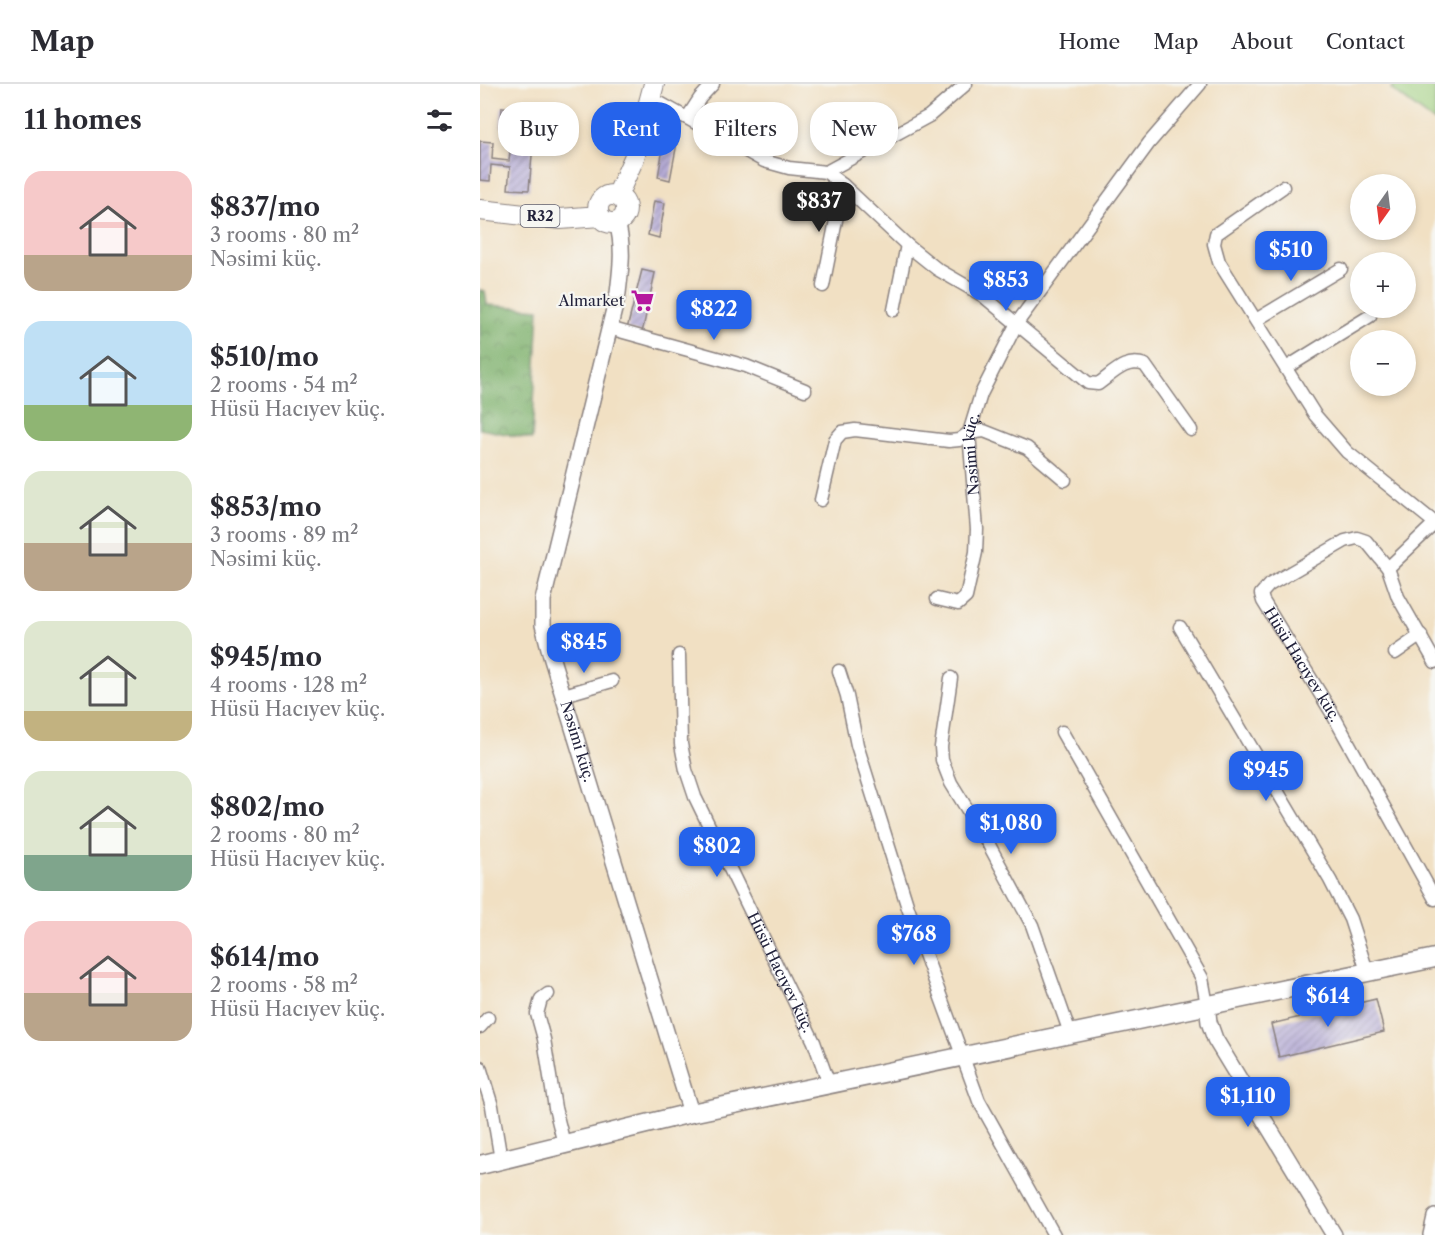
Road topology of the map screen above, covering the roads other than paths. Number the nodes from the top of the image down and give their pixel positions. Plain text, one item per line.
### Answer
1 (713, 84) edge
2 (965, 84) edge
3 (1200, 84) edge
4 (652, 91) edge
5 (687, 118) junction
6 (826, 172) junction
7 (843, 185) junction
8 (1283, 187) dead end
9 (480, 210) edge
10 (608, 219) junction
11 (907, 245) junction
12 (1341, 269) dead end
13 (823, 286) dead end
14 (894, 310) dead end
15 (1367, 318) edge
16 (1256, 320) junction
17 (1017, 323) junction
18 (609, 328) junction
19 (1286, 368) junction
20 (805, 390) dead end
21 (1191, 430) dead end
22 (969, 433) junction
23 (1065, 480) dead end
24 (821, 500) dead end
25 (1435, 523) edge
26 (1388, 568) junction
27 (937, 599) dead end
28 (1180, 627) dead end
29 (1421, 635) junction
30 (1395, 653) dead end
31 (679, 655) dead end
32 (1435, 662) edge
33 (839, 671) dead end
34 (951, 678) dead end
35 (612, 681) dead end
36 (564, 695) junction
37 (1062, 732) dead end
38 (1435, 899) edge
39 (1435, 958) edge
40 (1367, 971) junction
41 (549, 994) dead end
42 (1207, 1005) junction
43 (1070, 1033) junction
44 (963, 1056) junction
45 (480, 1067) edge
46 (829, 1083) junction
47 (691, 1113) junction
48 (564, 1144) junction
49 (501, 1160) junction
50 (480, 1165) edge
51 (1435, 1217) edge
52 (1054, 1235) edge
53 (1334, 1235) edge
54 (1431, 1235) edge

1 - 5 street
2 - 6 street
3 - 17 street, Nəsimi küç.
4 - 5 street
4 - 10 main road
5 - 6 street
6 - 7 street
7 - 11 street
7 - 13 street
8 - 16 street
9 - 10 main road, R32
10 - 18 street, Nəsimi küç.
11 - 14 street
11 - 17 street
12 - 16 street
15 - 19 street
16 - 19 street
17 - 21 street
17 - 22 street, Nəsimi küç.
18 - 20 street
18 - 36 street, Nəsimi küç.
19 - 25 street
22 - 23 street
22 - 24 street
22 - 27 street, Nəsimi küç.
25 - 26 street
26 - 29 street, Hüsü Hacıyev küç.
26 - 38 street, Hüsü Hacıyev küç.
28 - 40 street
29 - 30 street
29 - 32 street, Hüsü Hacıyev küç.
31 - 46 street, Hüsü Hacıyev küç.
33 - 44 street
34 - 43 street
35 - 36 street
36 - 47 street, Nəsimi küç.
37 - 42 street
39 - 40 main road
40 - 42 main road
41 - 48 street
42 - 43 main road
42 - 53 street
43 - 44 main road
44 - 46 main road
44 - 52 street
45 - 49 street
46 - 47 main road
47 - 48 main road
48 - 49 main road
49 - 50 main road
51 - 54 street

